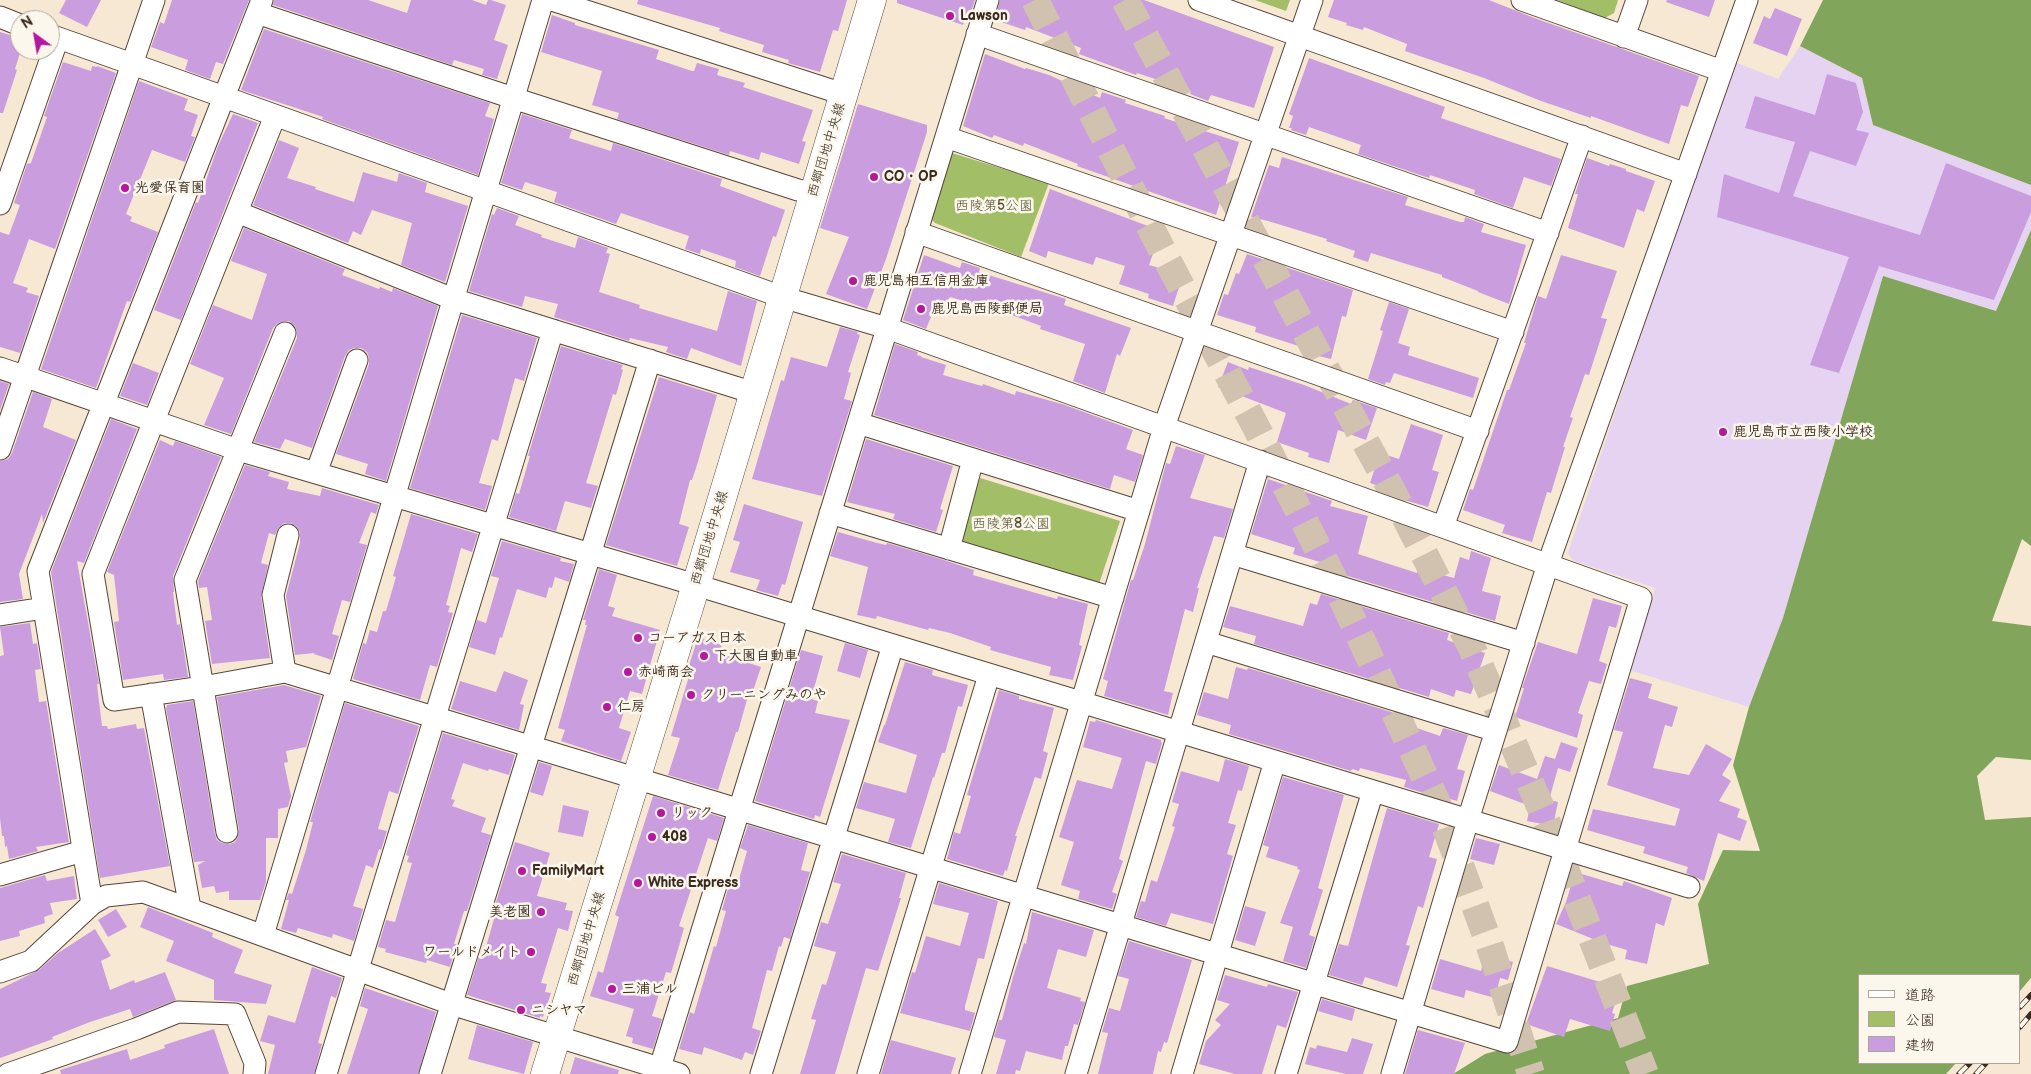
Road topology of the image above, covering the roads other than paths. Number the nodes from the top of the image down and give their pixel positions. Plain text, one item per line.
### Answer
1 (154, 0) edge
2 (543, 0) edge
3 (552, 0) edge
4 (872, 0) edge
5 (988, 0) edge
6 (1199, 0) edge
7 (1312, 0) edge
8 (1637, 0) edge
9 (1747, 0) edge
10 (1527, 1) edge
11 (259, 6) edge
12 (977, 34) junction
13 (1300, 36) junction
14 (1624, 36) junction
15 (60, 39) edge
16 (47, 60) edge
17 (132, 64) junction
18 (1722, 72) junction
19 (843, 94) junction
20 (224, 97) junction
21 (514, 98) junction
22 (275, 116) junction
23 (1266, 134) junction
24 (1582, 136) junction
25 (946, 137) junction
26 (1686, 174) junction
27 (486, 191) junction
28 (814, 193) junction
29 (0, 204) edge
30 (237, 212) junction
31 (916, 232) junction
32 (1548, 233) junction
33 (1231, 235) junction
34 (782, 297) junction
35 (453, 300) junction
36 (887, 328) junction
37 (553, 330) junction
38 (1198, 331) junction
39 (285, 332) dead end
40 (1513, 332) junction
41 (358, 360) dead end
42 (650, 360) junction
43 (0, 368) edge
44 (25, 376) junction
45 (754, 393) junction
46 (103, 404) junction
47 (154, 421) junction
48 (858, 423) junction
49 (1164, 427) junction
50 (1478, 431) junction
51 (0, 449) edge
52 (238, 450) junction
53 (973, 459) junction
54 (1260, 461) junction
55 (316, 474) junction
56 (394, 497) junction
57 (1139, 511) junction
58 (830, 513) junction
59 (494, 526) junction
60 (1443, 527) junction
61 (288, 535) dead end
62 (949, 549) junction
63 (590, 554) junction
64 (1232, 554) junction
65 (1548, 564) junction
66 (696, 585) junction
67 (1113, 598) junction
68 (44, 608) junction
69 (0, 615) edge
70 (799, 616) junction
71 (1206, 642) junction
72 (1524, 643) junction
73 (892, 645) junction
74 (285, 672) junction
75 (989, 675) junction
76 (202, 687) junction
77 (336, 689) junction
78 (151, 694) junction
79 (1082, 703) junction
80 (435, 717) junction
81 (1496, 731) junction
82 (1179, 732) junction
83 (531, 746) junction
84 (1276, 762) junction
85 (637, 778) junction
86 (1373, 791) junction
87 (739, 810) junction
88 (1468, 820) junction
89 (227, 832) dead end
90 (834, 839) junction
91 (1565, 850) junction
92 (83, 851) junction
93 (930, 868) junction
94 (0, 875) edge
95 (1689, 888) dead end
96 (1023, 896) junction
97 (92, 904) junction
98 (190, 908) junction
99 (1121, 925) junction
100 (262, 935) junction
101 (1218, 954) junction
102 (357, 971) junction
103 (0, 972) edge
104 (1314, 983) junction
105 (451, 1004) junction
106 (1411, 1012) junction
107 (556, 1038) junction
108 (666, 1072) edge
109 (8, 1074) edge
110 (254, 1074) edge
111 (326, 1074) edge
112 (430, 1074) edge
113 (545, 1074) edge
114 (760, 1074) edge
115 (868, 1074) edge
116 (970, 1074) edge
117 (1076, 1074) edge
118 (1182, 1074) edge
119 (1286, 1074) edge
120 (1392, 1074) edge

1 - 17 street
2 - 21 street
3 - 19 street
4 - 19 street, 西郷団地中央線
5 - 12 street
6 - 13 street
7 - 13 street
8 - 14 street
9 - 18 street
10 - 14 street
11 - 20 street
11 - 21 street
12 - 23 street
12 - 25 street
13 - 23 street
13 - 24 street
14 - 18 street
15 - 17 street
16 - 29 street
17 - 20 street
17 - 44 street
18 - 26 street
19 - 28 street, 西郷団地中央線
20 - 22 street
20 - 46 street
21 - 27 street
21 - 28 street
22 - 27 street
22 - 30 street
23 - 32 street
23 - 33 street
24 - 26 street
24 - 32 street
25 - 31 street
25 - 33 street
26 - 65 street
27 - 34 street
27 - 35 street
28 - 34 street, 西郷団地中央線
30 - 35 street
30 - 47 street
31 - 36 street
31 - 38 street
32 - 40 street
33 - 38 street
33 - 40 street
34 - 36 street
34 - 45 street, 西郷団地中央線
35 - 37 street
35 - 56 street
36 - 48 street
36 - 49 street
37 - 42 street
37 - 59 street
38 - 49 street
38 - 50 street
39 - 52 street
40 - 50 street
41 - 55 street
42 - 45 street
42 - 63 street
43 - 44 street
44 - 46 street
44 - 51 street
45 - 66 street, 西郷団地中央線
46 - 47 street
46 - 68 street
47 - 52 street
47 - 78 street
48 - 53 street
48 - 58 street
49 - 54 street
49 - 57 street
50 - 60 street
52 - 55 street
52 - 76 street
53 - 57 street
53 - 62 street
54 - 60 street
54 - 64 street
55 - 56 street
56 - 59 street
56 - 77 street
57 - 67 street
58 - 62 street
58 - 70 street
59 - 63 street
59 - 80 street
60 - 65 street
61 - 74 street
62 - 67 street
63 - 66 street
63 - 83 street
64 - 71 street
64 - 72 street
65 - 72 street
65 - 91 street
66 - 70 street
66 - 85 street, 西郷団地中央線
67 - 79 street
68 - 69 street
68 - 92 street
70 - 73 street
70 - 87 street
71 - 81 street
71 - 82 street
72 - 81 street
73 - 75 street
73 - 90 street
74 - 76 street
74 - 77 street
75 - 79 street
75 - 93 street
76 - 78 street
76 - 89 street
77 - 80 street
77 - 100 street
78 - 98 street
79 - 82 street
79 - 96 street
80 - 83 street
80 - 102 street
81 - 88 street
82 - 84 street
82 - 99 street
83 - 85 street
83 - 105 street
84 - 86 street
84 - 101 street
85 - 87 street
85 - 107 street, 西郷団地中央線
86 - 88 street
86 - 104 street
87 - 90 street
87 - 108 street
88 - 91 street
88 - 106 street
90 - 93 street
90 - 114 street
91 - 95 street
91 - 106 street
92 - 94 street
92 - 97 street
93 - 96 street
93 - 115 street
96 - 99 street
96 - 116 street
97 - 98 street
97 - 103 street
98 - 100 street
99 - 101 street
99 - 117 street
100 - 102 street
101 - 104 street
101 - 118 street
102 - 105 street
102 - 111 street
104 - 106 street
104 - 119 street
105 - 107 street
105 - 112 street
106 - 120 street
107 - 108 street
107 - 113 street, 西郷団地中央線
109 - 110 street

